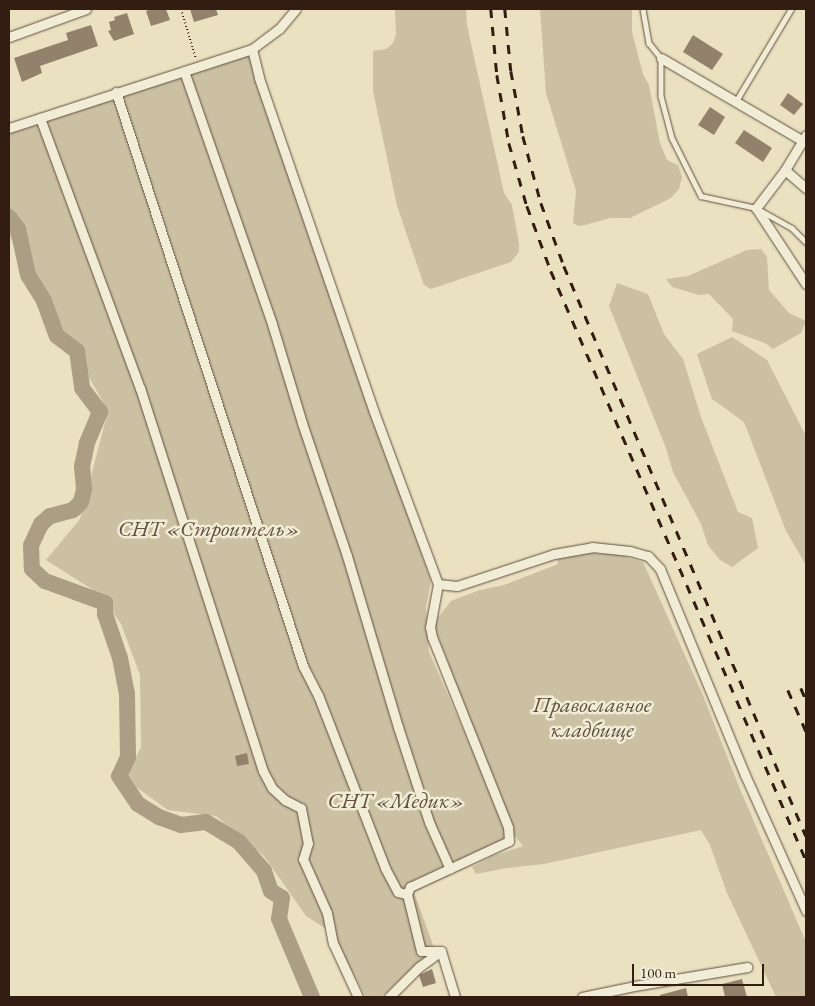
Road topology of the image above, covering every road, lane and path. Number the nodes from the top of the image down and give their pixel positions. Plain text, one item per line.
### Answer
1 (86, 9) edge
2 (181, 9) edge
3 (296, 9) edge
4 (644, 9) edge
5 (791, 9) edge
6 (9, 37) edge
7 (252, 49) junction
8 (661, 58) junction
9 (198, 66) dead end
10 (184, 71) junction
11 (116, 92) junction
12 (736, 101) junction
13 (40, 118) junction
14 (9, 128) edge
15 (804, 138) edge
16 (785, 170) junction
17 (806, 188) edge
18 (756, 208) junction
19 (806, 242) edge
20 (806, 284) edge
21 (438, 584) junction
22 (450, 869) junction
23 (406, 894) junction
24 (806, 911) edge
25 (441, 951) junction
26 (747, 967) dead end
27 (358, 997) edge
28 (389, 997) edge
29 (455, 997) edge
30 (582, 997) edge

1 - 6 street
2 - 9 path
3 - 7 street
4 - 8 lane
5 - 12 lane
7 - 10 street
7 - 21 street
8 - 12 street
8 - 18 lane
10 - 11 street
10 - 22 street
11 - 13 street
11 - 23 street
12 - 15 street
13 - 14 street
13 - 27 street
15 - 16 street
16 - 17 street
16 - 18 street
18 - 19 lane
18 - 20 street
21 - 22 street
21 - 24 street
22 - 23 street
23 - 25 street
25 - 28 street
25 - 29 street
26 - 30 street

